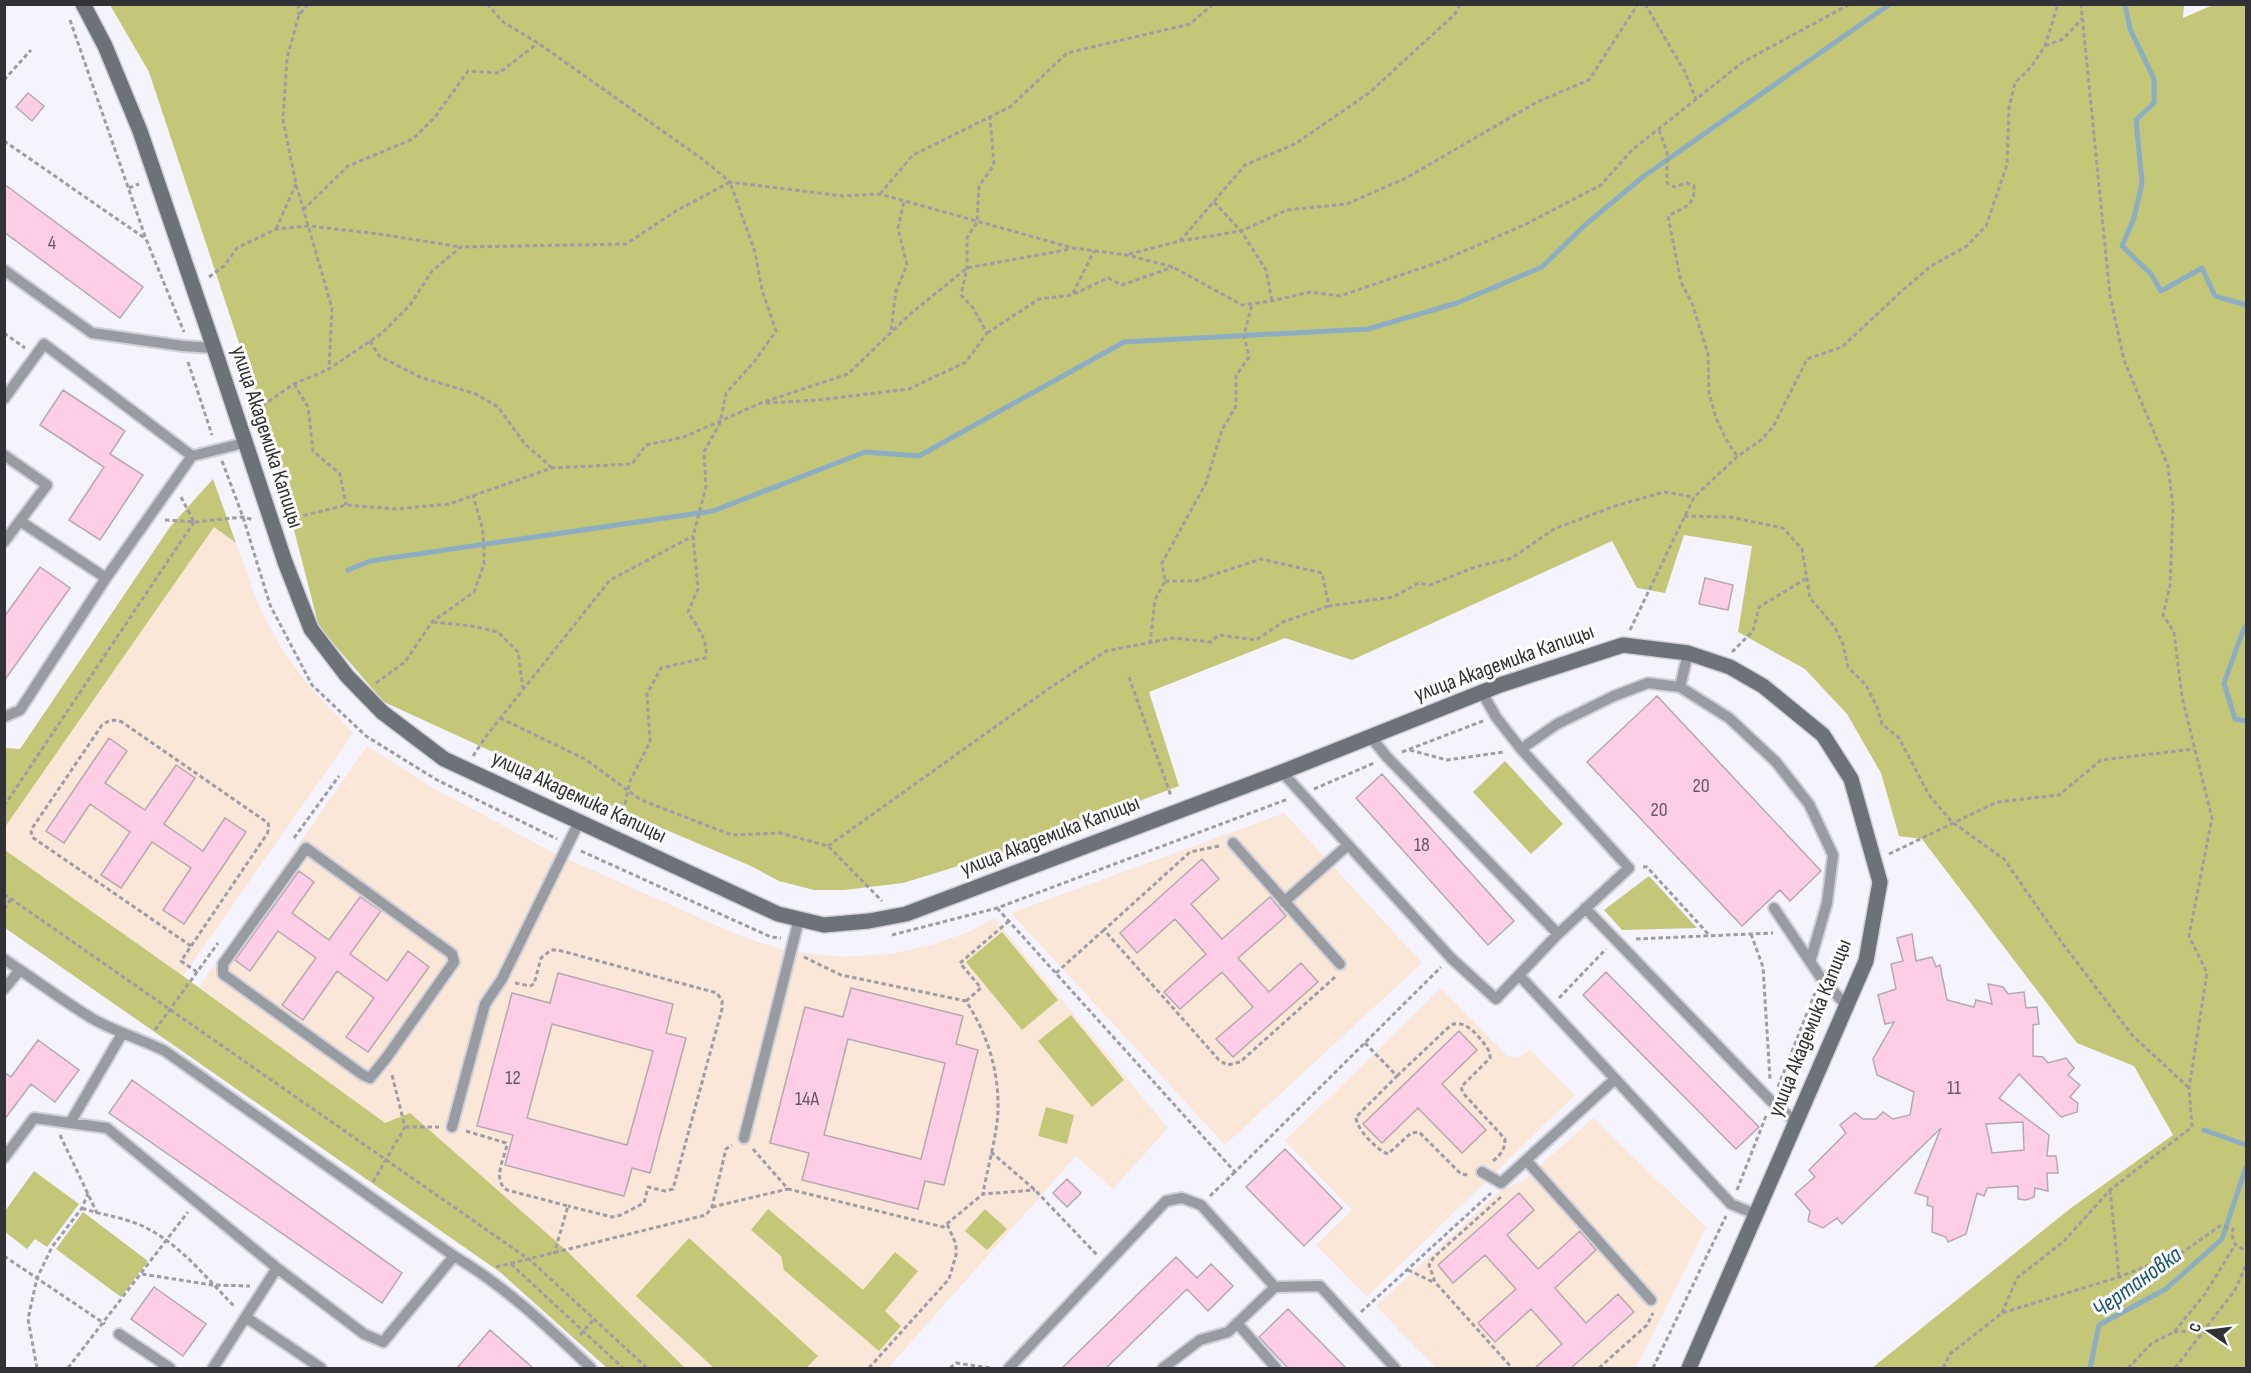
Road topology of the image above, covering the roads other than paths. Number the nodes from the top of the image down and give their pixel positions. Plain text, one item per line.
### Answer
1 (83, 4) edge
2 (4, 270) edge
3 (214, 348) junction
4 (4, 399) edge
5 (244, 443) junction
6 (4, 455) edge
7 (192, 456) junction
8 (20, 521) junction
9 (4, 542) edge
10 (106, 578) junction
11 (1688, 653) junction
12 (1680, 687) junction
13 (1482, 692) junction
14 (4, 717) edge
15 (1370, 736) junction
16 (1521, 749) junction
17 (1282, 772) junction
18 (579, 822) junction
19 (1233, 843) road end
20 (1348, 845) junction
21 (1284, 902) junction
22 (1585, 908) junction
23 (1774, 908) dead end
24 (799, 919) junction
25 (1558, 934) junction
26 (4, 959) edge
27 (1810, 962) junction
28 (1340, 964) road end
29 (20, 970) junction
30 (1519, 975) junction
31 (4, 989) edge
32 (1847, 1006) junction
33 (122, 1034) junction
34 (387, 1057) joint
35 (1615, 1079) junction
36 (70, 1123) junction
37 (1797, 1123) junction
38 (452, 1128) road end
39 (744, 1138) road end
40 (4, 1158) edge
41 (1526, 1160) junction
42 (1482, 1172) road end
43 (1755, 1214) junction
44 (454, 1256) junction
45 (277, 1268) junction
46 (1275, 1287) junction
47 (1652, 1300) road end
48 (247, 1318) junction
49 (1237, 1323) junction
50 (119, 1334) road end
51 (170, 1368) edge
52 (213, 1368) edge
53 (321, 1368) edge
54 (591, 1368) edge
55 (1009, 1368) edge
56 (1164, 1368) edge
57 (1276, 1368) edge
58 (1395, 1368) edge
59 (1689, 1368) edge

1 - 3 street, улица Академика Капицы
2 - 3 lane
3 - 5 street, улица Академика Капицы
4 - 7 lane
5 - 7 lane
5 - 18 street, улица Академика Капицы
6 - 8 lane
7 - 10 lane
8 - 9 lane
8 - 10 lane
10 - 14 lane
11 - 12 lane
11 - 13 street, улица Академика Капицы
11 - 32 street, улица Академика Капицы
12 - 16 lane
12 - 27 lane
13 - 15 street, улица Академика Капицы
13 - 16 lane
15 - 17 street, улица Академика Капицы
15 - 25 lane
16 - 22 lane
17 - 20 lane
17 - 24 street, улица Академика Капицы
18 - 24 street, улица Академика Капицы
18 - 38 lane
19 - 21 lane
20 - 21 lane
20 - 30 lane
21 - 28 lane
22 - 25 lane
22 - 37 lane
23 - 27 lane
24 - 39 lane
25 - 30 lane
26 - 29 lane
27 - 32 lane
29 - 31 lane
29 - 33 lane
30 - 35 lane
32 - 37 street, улица Академика Капицы
33 - 36 lane
33 - 44 lane
34 - 34 lane
35 - 41 lane
35 - 43 lane
36 - 40 lane
36 - 45 lane
37 - 43 street, улица Академика Капицы
41 - 42 lane
41 - 47 lane
43 - 59 street, улица Академика Капицы
44 - 45 lane
44 - 54 lane
45 - 48 lane
46 - 49 lane
46 - 55 lane
46 - 58 lane
48 - 52 lane
48 - 53 lane
49 - 56 lane
49 - 57 lane
50 - 51 lane

